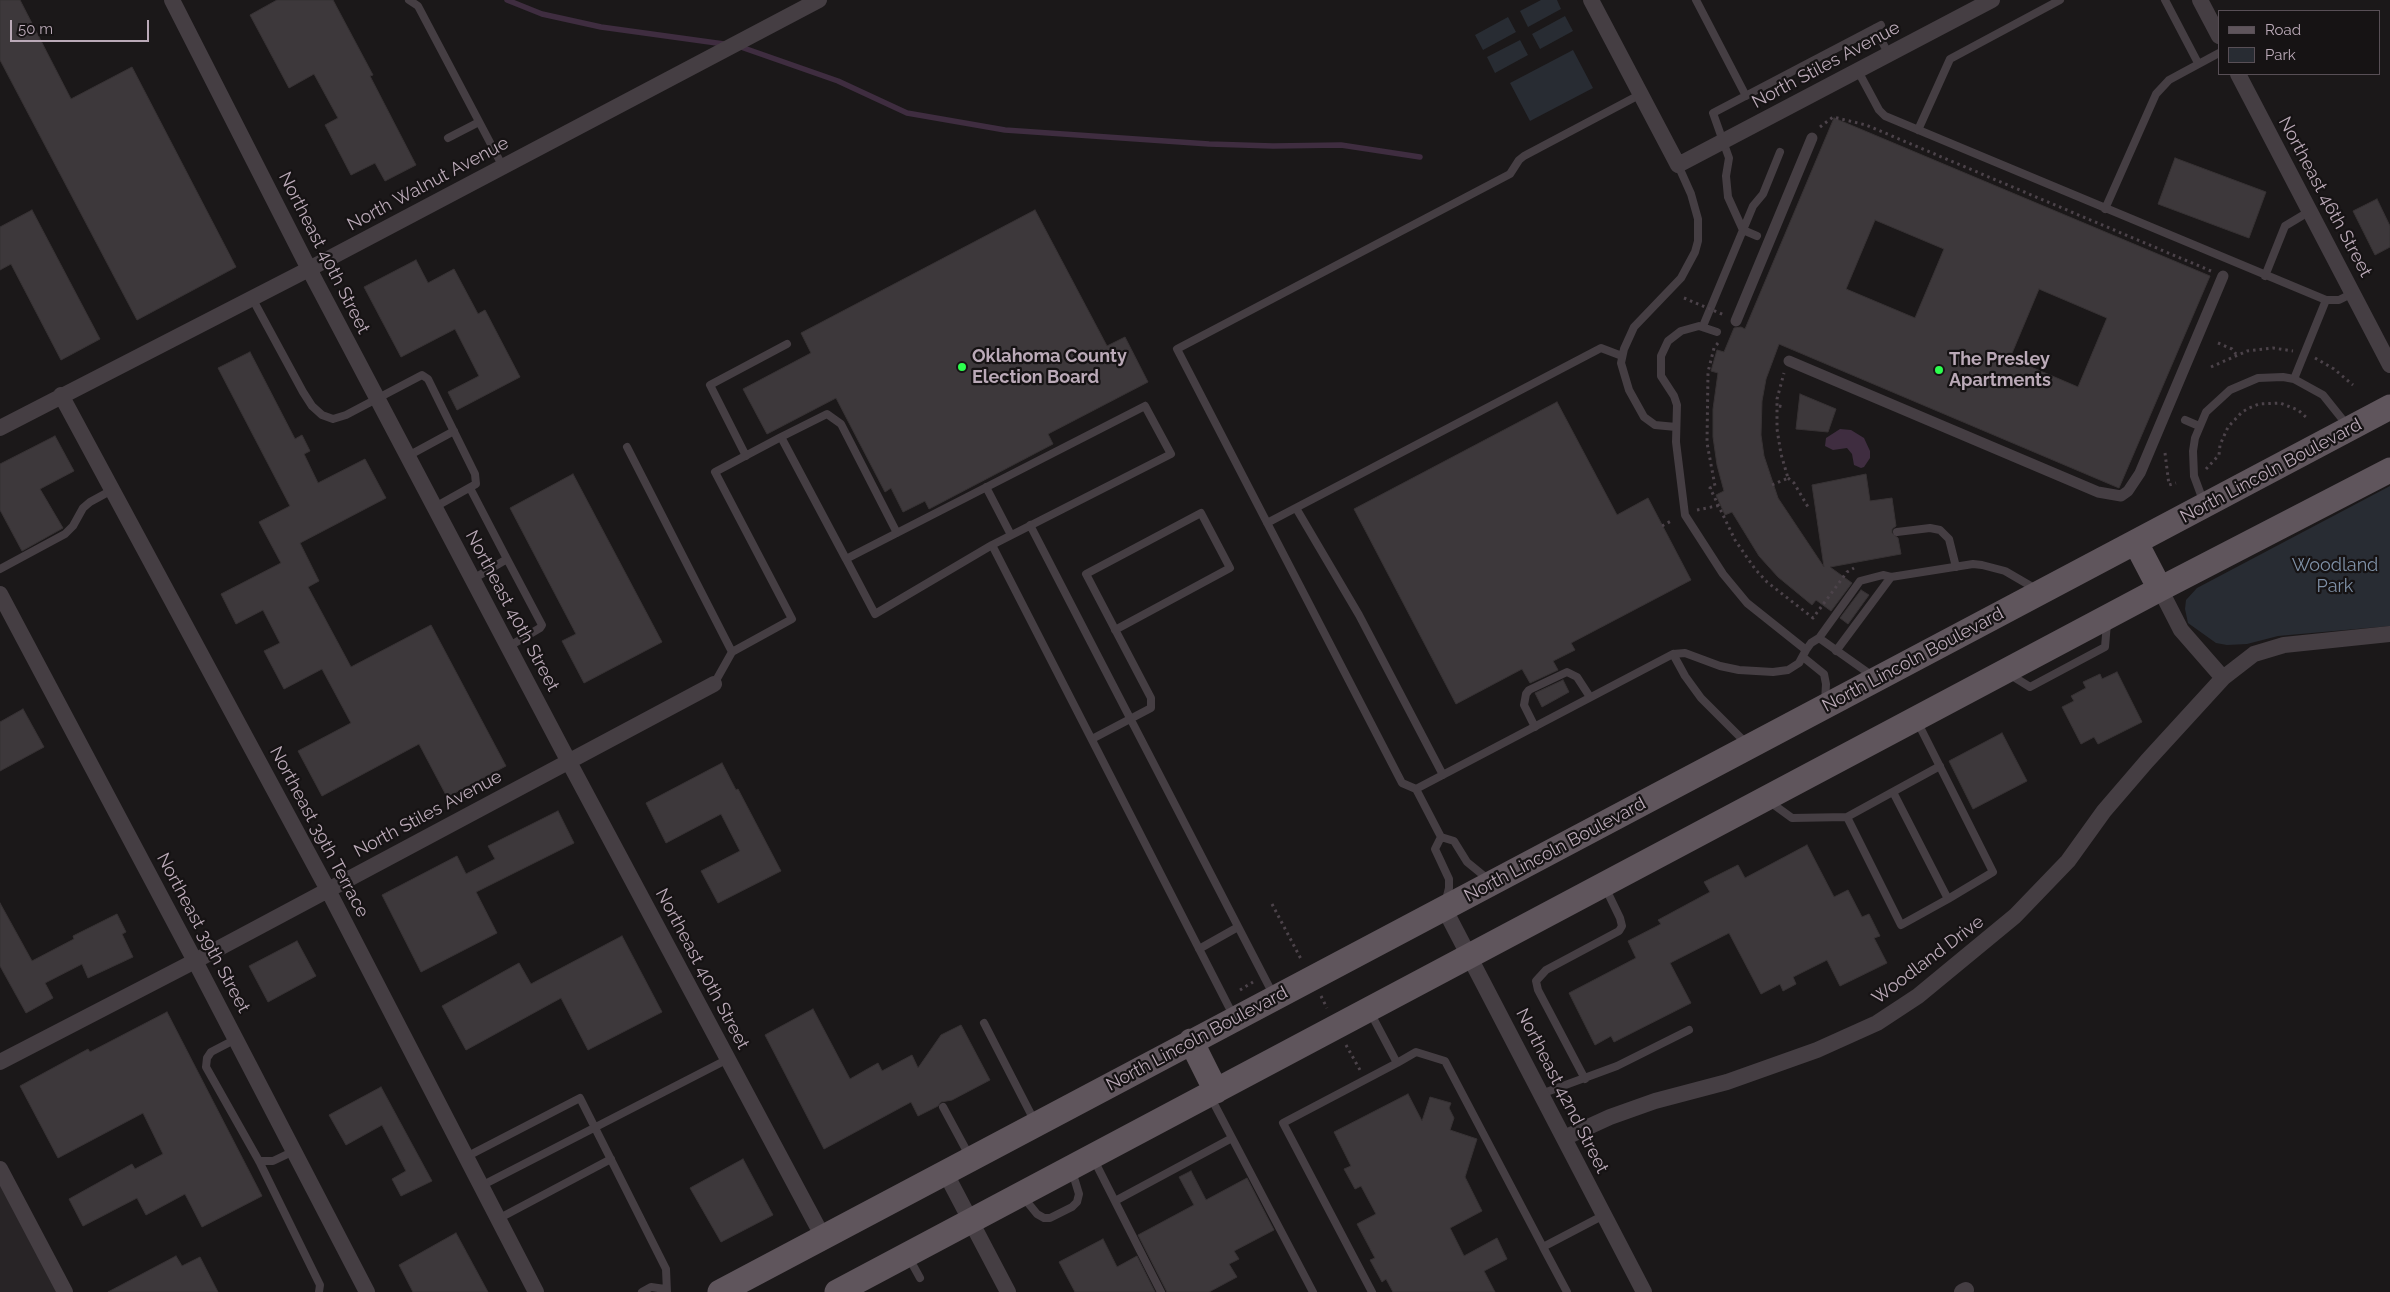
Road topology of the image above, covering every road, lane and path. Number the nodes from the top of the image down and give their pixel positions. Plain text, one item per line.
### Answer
1 (172, 0) edge
2 (409, 0) edge
3 (819, 0) edge
4 (1591, 0) edge
5 (1696, 0) edge
6 (1992, 0) edge
7 (2060, 0) edge
8 (2165, 0) edge
9 (2200, 0) edge
10 (2218, 34) edge
11 (2218, 53) edge
12 (1889, 55) junction
13 (2198, 63) junction
14 (1858, 71) junction
15 (2239, 75) edge
16 (1641, 94) junction
17 (1746, 96) junction
18 (479, 122) junction
19 (1918, 130) junction
20 (448, 138) dead end
21 (1812, 138) joint
22 (1724, 141) junction
23 (1780, 152) dead end
24 (1678, 165) junction
25 (503, 167) junction
26 (2105, 209) junction
27 (2310, 211) junction
28 (1743, 230) junction
29 (1757, 236) dead end
30 (309, 269) junction
31 (2223, 276) joint
32 (2265, 276) junction
33 (2353, 293) junction
34 (252, 298) junction
35 (1684, 298) dead end
36 (2326, 300) junction
37 (1724, 315) dead end
38 (1736, 321) dead end
39 (1702, 326) junction
40 (1720, 335) joint
41 (2218, 343) dead end
42 (787, 344) dead end
43 (2296, 351) dead end
44 (2236, 354) junction
45 (1622, 356) junction
46 (2314, 357) dead end
47 (1789, 362) joint
48 (2390, 365) edge
49 (2211, 367) dead end
50 (2294, 379) junction
51 (2352, 385) dead end
52 (61, 395) junction
53 (378, 399) junction
54 (1779, 406) junction
55 (1784, 407) dead end
56 (2390, 407) edge
57 (2307, 418) dead end
58 (2185, 420) dead end
59 (2199, 426) junction
60 (1676, 427) junction
61 (0, 428) edge
62 (2349, 429) junction
63 (454, 431) junction
64 (781, 438) junction
65 (627, 447) dead end
66 (2165, 449) dead end
67 (408, 456) junction
68 (746, 456) junction
69 (2160, 470) dead end
70 (2166, 470) junction
71 (2390, 470) edge
72 (2194, 475) junction
73 (1788, 478) junction
74 (2176, 483) dead end
75 (1772, 485) dead end
76 (986, 487) junction
77 (470, 488) junction
78 (112, 490) junction
79 (1719, 505) junction
80 (2206, 506) junction
81 (435, 507) junction
82 (1808, 507) dead end
83 (1296, 508) junction
84 (1694, 511) dead end
85 (1676, 519) dead end
86 (1267, 523) junction
87 (1030, 525) junction
88 (1662, 526) dead end
89 (1897, 532) dead end
90 (897, 533) junction
91 (1011, 535) junction
92 (2136, 543) junction
93 (992, 545) junction
94 (508, 559) junction
95 (846, 559) junction
96 (1956, 567) junction
97 (0, 569) edge
98 (1891, 576) junction
99 (473, 579) junction
100 (2160, 589) junction
101 (2042, 592) junction
102 (0, 594) edge
103 (1813, 618) dead end
104 (1116, 630) junction
105 (2390, 634) edge
106 (1819, 638) junction
107 (508, 647) junction
108 (1836, 651) junction
109 (732, 652) junction
110 (1673, 654) junction
111 (1804, 654) junction
112 (2223, 678) junction
113 (1878, 679) junction
114 (714, 684) joint
115 (1590, 698) junction
116 (1824, 707) junction
117 (1129, 719) junction
118 (1916, 719) junction
119 (1535, 727) junction
120 (1092, 739) junction
121 (1750, 747) junction
122 (569, 762) junction
123 (1940, 766) junction
124 (1443, 775) junction
125 (1416, 789) junction
126 (1893, 792) junction
127 (1766, 799) junction
128 (1847, 817) junction
129 (1441, 837) junction
130 (1493, 883) junction
131 (1604, 885) junction
132 (328, 890) junction
133 (1948, 900) junction
134 (1272, 904) dead end
135 (1444, 908) junction
136 (1238, 927) junction
137 (1199, 949) junction
138 (1469, 956) junction
139 (195, 961) junction
140 (1303, 962) dead end
141 (1258, 980) dead end
142 (1240, 990) dead end
143 (1318, 991) dead end
144 (1275, 997) junction
145 (1369, 1010) junction
146 (1328, 1011) dead end
147 (1235, 1018) junction
148 (984, 1022) dead end
149 (1689, 1030) dead end
150 (236, 1039) junction
151 (1344, 1040) dead end
152 (1191, 1041) junction
153 (1352, 1056) dead end
154 (728, 1059) junction
155 (0, 1062) edge
156 (1397, 1063) junction
157 (1585, 1079) junction
158 (1213, 1093) junction
159 (1541, 1094) junction
160 (943, 1107) dead end
161 (1036, 1124) junction
162 (594, 1128) junction
163 (1232, 1138) junction
164 (1564, 1138) junction
165 (294, 1151) junction
166 (466, 1157) junction
167 (970, 1159) junction
168 (259, 1160) junction
169 (611, 1160) junction
170 (1081, 1163) junction
171 (0, 1169) edge
172 (945, 1172) junction
173 (481, 1186) junction
174 (1021, 1194) junction
175 (1115, 1201) junction
176 (1604, 1215) junction
177 (498, 1219) junction
178 (971, 1221) junction
179 (823, 1237) junction
180 (1544, 1247) junction
181 (908, 1255) junction
182 (920, 1278) dead end
183 (666, 1291) edge
184 (65, 1292) edge
185 (320, 1292) edge
186 (367, 1292) edge
187 (536, 1292) edge
188 (642, 1292) edge
189 (720, 1292) edge
190 (837, 1292) edge
191 (1008, 1292) edge
192 (1161, 1292) edge
193 (1313, 1292) edge
194 (1372, 1292) edge
195 (1568, 1292) edge
196 (1644, 1292) edge

1 - 30 street, Northeast 40th Street
2 - 18 lane
3 - 25 street, North Walnut Avenue
4 - 16 street
5 - 17 lane
6 - 12 street, North Stiles Avenue
7 - 19 lane
8 - 13 lane
9 - 10 street
11 - 13 lane
12 - 14 street, North Stiles Avenue
12 - 17 lane
13 - 26 lane
14 - 19 lane
14 - 22 street, North Stiles Avenue
15 - 27 street, Northeast 46th Street
16 - 24 street
16 - 86 lane
17 - 22 lane
18 - 20 lane
18 - 25 lane
19 - 26 lane
21 - 31 path
21 - 38 street
22 - 24 street, North Stiles Avenue
22 - 28 lane
23 - 28 lane
24 - 45 lane
25 - 30 street, North Walnut Avenue
26 - 32 lane
27 - 32 lane
27 - 33 street, Northeast 46th Street
28 - 29 lane
28 - 39 lane
30 - 34 street, North Walnut Avenue
30 - 53 street, Northeast 40th Street
31 - 47 street
32 - 36 lane
33 - 36 lane
33 - 48 street, Northeast 46th Street
34 - 52 street, North Walnut Avenue
34 - 53 lane
35 - 37 path, bridge
36 - 50 lane
39 - 40 lane
39 - 60 lane
40 - 79 path
41 - 44 path
42 - 68 lane
43 - 44 path
44 - 49 path
45 - 60 lane
45 - 83 lane
46 - 51 path
47 - 54 path
50 - 59 lane
50 - 62 lane
52 - 61 street, North Walnut Avenue
52 - 78 street, Northeast 39th Terrace
53 - 63 lane
53 - 67 street, Northeast 40th Street
54 - 55 path
54 - 73 path
56 - 62 main road, North Lincoln Boulevard
57 - 72 path
58 - 59 lane
59 - 72 lane
60 - 111 lane
62 - 80 main road, North Lincoln Boulevard
63 - 67 lane
63 - 77 lane
64 - 68 lane
64 - 90 lane
64 - 95 lane
65 - 109 lane
66 - 70 path
67 - 81 street, Northeast 40th Street
68 - 109 lane
69 - 70 path
70 - 74 path
71 - 100 main road
72 - 80 lane
73 - 75 path
73 - 82 path
76 - 87 lane
76 - 90 lane
76 - 91 lane
77 - 81 lane
77 - 94 lane
78 - 97 lane
78 - 132 street, Northeast 39th Terrace
79 - 84 path
79 - 103 path
80 - 92 main road, North Lincoln Boulevard
81 - 99 street, Northeast 40th Street
83 - 86 lane
83 - 124 lane
85 - 88 path
86 - 125 lane
87 - 91 lane
87 - 117 lane
89 - 96 lane
90 - 95 lane
91 - 93 lane
92 - 100 main road
92 - 101 main road, North Lincoln Boulevard
93 - 95 lane
93 - 120 lane
94 - 99 lane
94 - 107 lane
96 - 98 lane
96 - 101 lane
98 - 106 lane
98 - 108 lane
99 - 107 street, Northeast 40th Street
100 - 112 street
100 - 118 main road
101 - 113 main road, North Lincoln Boulevard
102 - 139 street, Northeast 39th Street
104 - 104 lane
104 - 117 lane
105 - 112 street, Woodland Drive
106 - 108 lane
106 - 111 lane
107 - 122 street, Northeast 40th Street
108 - 113 lane
109 - 114 lane
110 - 111 lane
110 - 115 lane
110 - 121 lane
111 - 116 lane
112 - 164 street, Woodland Drive
113 - 116 main road, North Lincoln Boulevard
114 - 122 street, North Stiles Avenue
115 - 119 lane
115 - 119 lane
116 - 121 main road, North Lincoln Boulevard
117 - 120 lane
117 - 136 lane
118 - 123 lane
118 - 127 main road
119 - 124 lane
120 - 137 lane
121 - 130 main road, North Lincoln Boulevard
122 - 132 street, North Stiles Avenue
122 - 154 street, Northeast 40th Street
123 - 126 lane
123 - 133 lane
124 - 125 lane
125 - 129 lane
126 - 128 lane
126 - 133 lane
127 - 128 lane
127 - 131 main road
128 - 133 lane
129 - 130 lane
129 - 135 lane
130 - 135 main road, North Lincoln Boulevard
131 - 138 main road
131 - 157 lane
132 - 139 street, North Stiles Avenue
132 - 166 street, Northeast 39th Terrace
134 - 140 path
135 - 138 street, Northeast 42nd Street
135 - 144 main road, North Lincoln Boulevard
136 - 137 lane
136 - 144 lane
137 - 147 lane
138 - 145 main road
138 - 159 street, Northeast 42nd Street
139 - 150 street, Northeast 39th Street
139 - 155 street, North Stiles Avenue
141 - 142 path
143 - 146 path
144 - 147 main road, North Lincoln Boulevard
145 - 156 lane
145 - 158 main road
147 - 152 main road, North Lincoln Boulevard
148 - 161 lane
149 - 157 lane
150 - 165 street, Northeast 39th Street
150 - 168 lane
151 - 153 path
152 - 158 main road
152 - 161 main road, North Lincoln Boulevard
154 - 162 lane
154 - 179 street, Northeast 40th Street
156 - 180 lane
156 - 194 lane
157 - 159 lane
158 - 163 lane
158 - 170 main road
159 - 164 street, Northeast 42nd Street
160 - 167 lane
161 - 167 main road, North Lincoln Boulevard
162 - 166 lane
162 - 169 lane
162 - 173 lane
163 - 175 lane
163 - 193 lane
164 - 176 street, Northeast 42nd Street
165 - 168 lane
165 - 186 street, Northeast 39th Street
166 - 173 street, Northeast 39th Terrace
167 - 172 main road, North Lincoln Boulevard
168 - 185 lane
169 - 177 lane
169 - 183 lane
170 - 174 main road
170 - 174 lane
170 - 175 lane
171 - 184 street
172 - 178 street
172 - 179 main road, North Lincoln Boulevard
173 - 177 street, Northeast 39th Terrace
174 - 178 main road
175 - 192 lane
176 - 180 lane
176 - 196 street, Northeast 42nd Street
177 - 187 street, Northeast 39th Terrace
178 - 181 main road
178 - 191 street
179 - 189 main road, North Lincoln Boulevard
180 - 195 lane
181 - 182 lane
181 - 190 main road
183 - 188 lane

